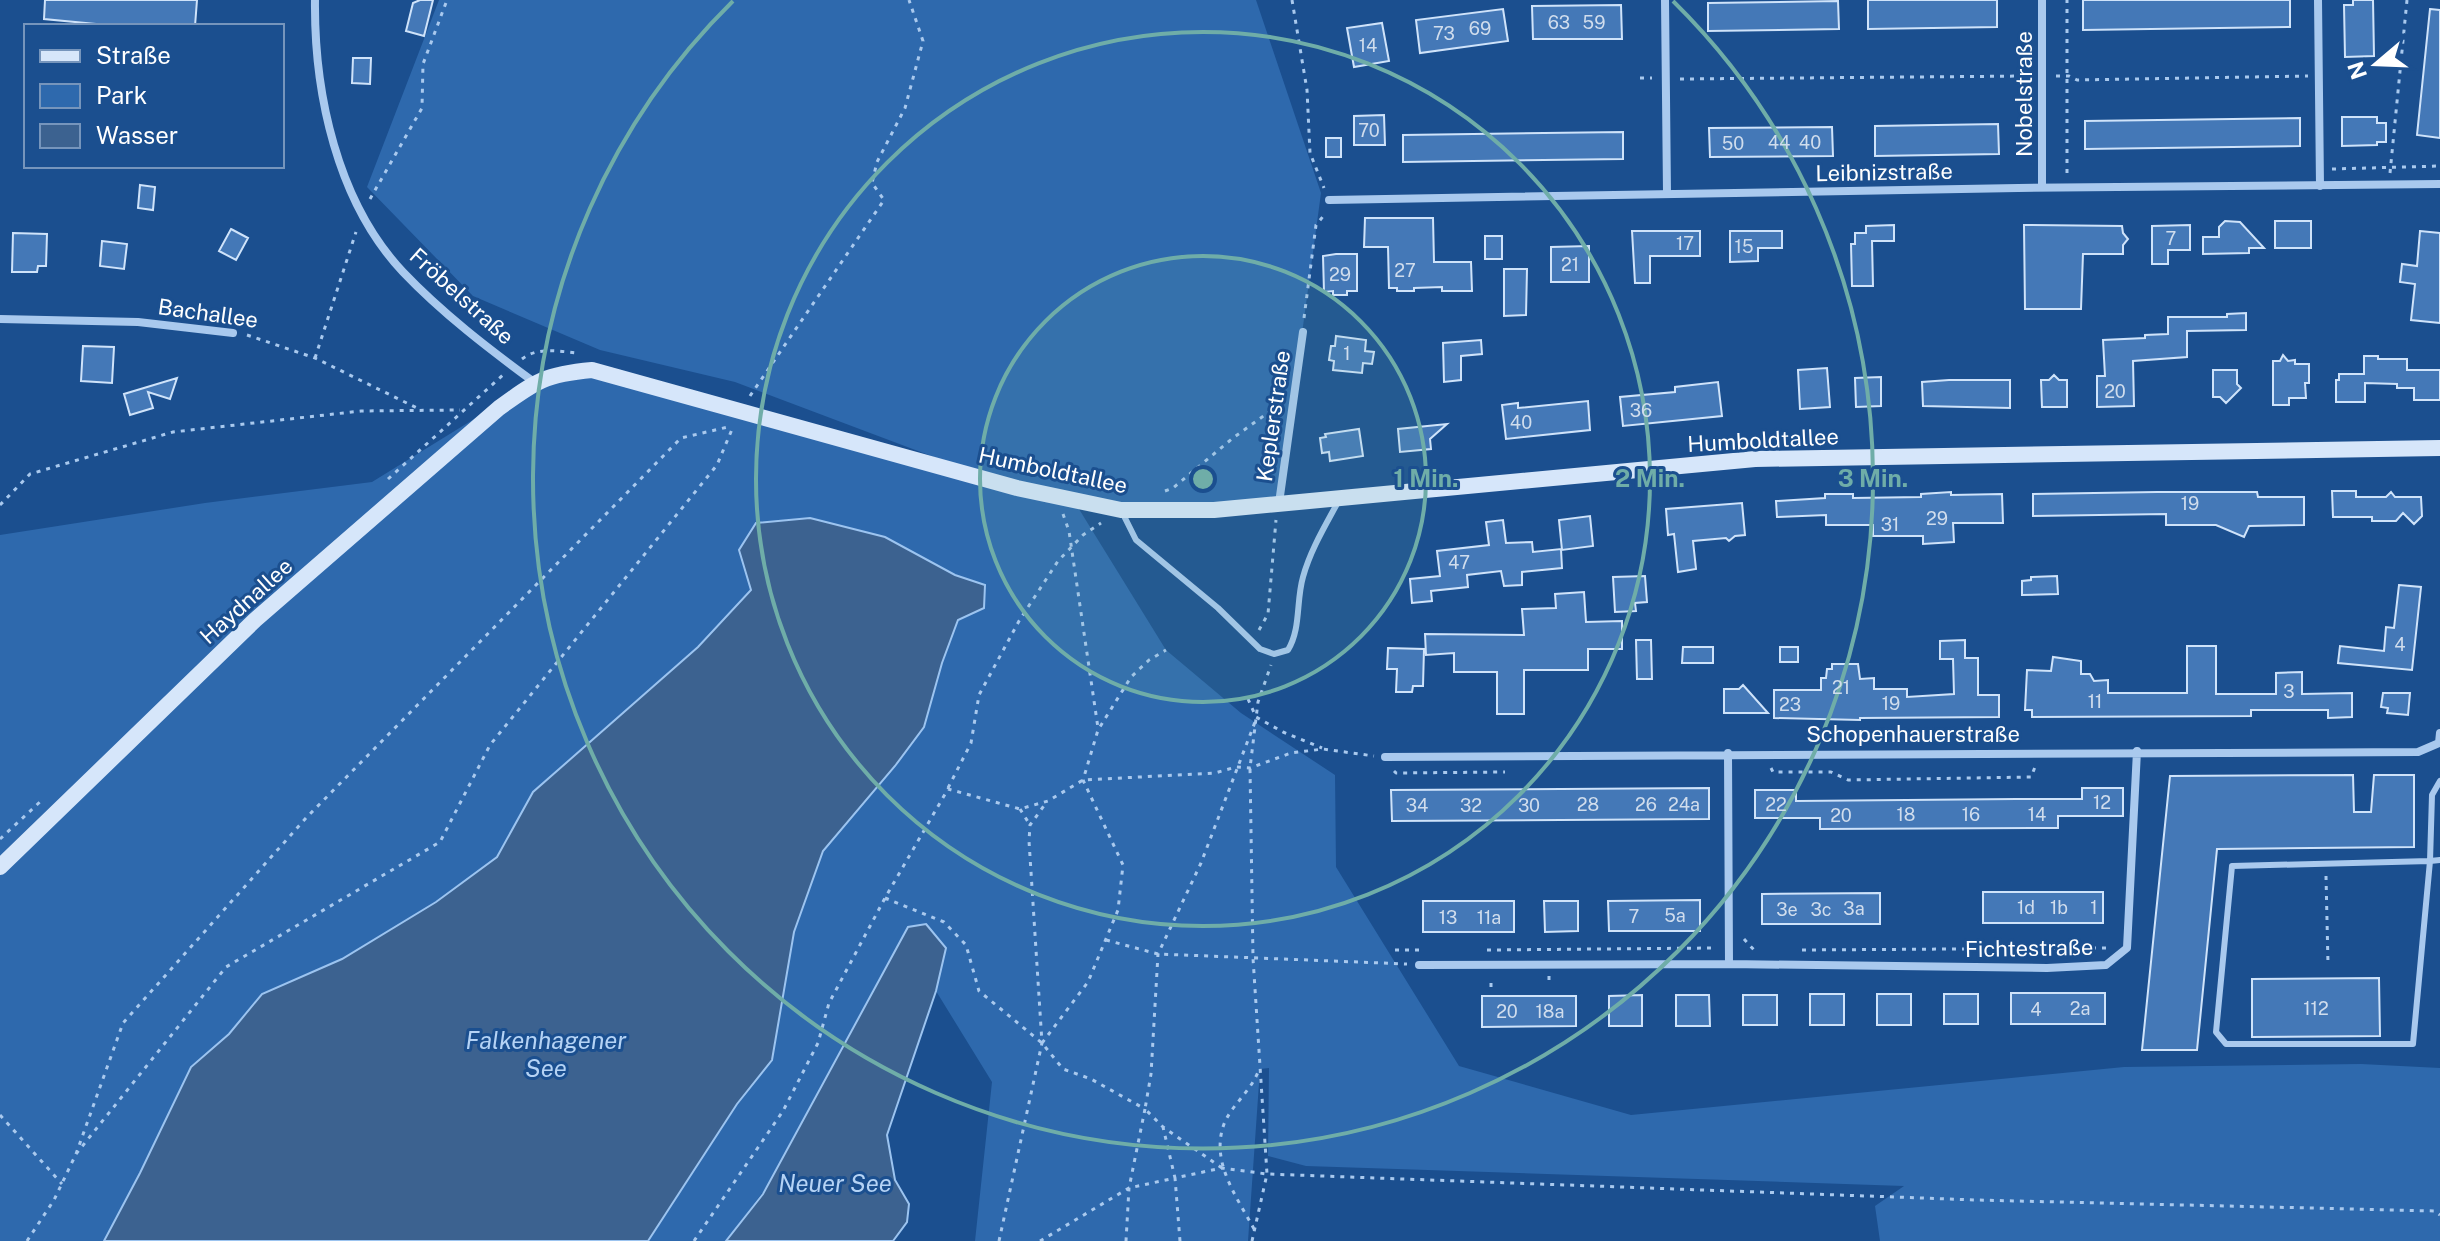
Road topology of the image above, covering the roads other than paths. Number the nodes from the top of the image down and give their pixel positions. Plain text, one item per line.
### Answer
1 (315, 0) edge
2 (1665, 0) edge
3 (2042, 0) edge
4 (2318, 0) edge
5 (2440, 184) edge
6 (2320, 186) junction
7 (2042, 187) junction
8 (1667, 193) junction
9 (1329, 200) road end
10 (0, 319) edge
11 (1303, 332) road end
12 (233, 333) road end
13 (534, 382) junction
14 (2440, 448) edge
15 (1340, 499) junction
16 (1279, 504) junction
17 (1121, 510) junction
18 (2439, 738) edge
19 (2137, 751) junction
20 (1728, 753) junction
21 (1385, 757) road end
22 (2440, 781) edge
23 (2440, 860) edge
24 (2430, 861) junction
25 (0, 867) edge
26 (1729, 964) junction
27 (1419, 965) road end

1 - 13 street, Fröbelstraße
2 - 8 street
3 - 7 street, Nobelstraße
4 - 6 street
5 - 6 street, Leibnizstraße
6 - 7 street, Leibnizstraße
7 - 8 street, Leibnizstraße
8 - 9 street, Leibnizstraße
10 - 12 street, Bachallee
11 - 16 street, Keplerstraße
13 - 17 street, Humboldtallee
13 - 25 street, Haydnallee
14 - 15 street, Humboldtallee
15 - 16 street, Humboldtallee
15 - 17 lane
16 - 17 street, Humboldtallee
18 - 19 street, Schopenhauerstraße
19 - 20 street, Schopenhauerstraße
19 - 26 street, Fichtestraße
20 - 21 street, Schopenhauerstraße
20 - 26 street
22 - 24 lane
23 - 24 lane
24 - 24 lane
26 - 27 street, Fichtestraße

